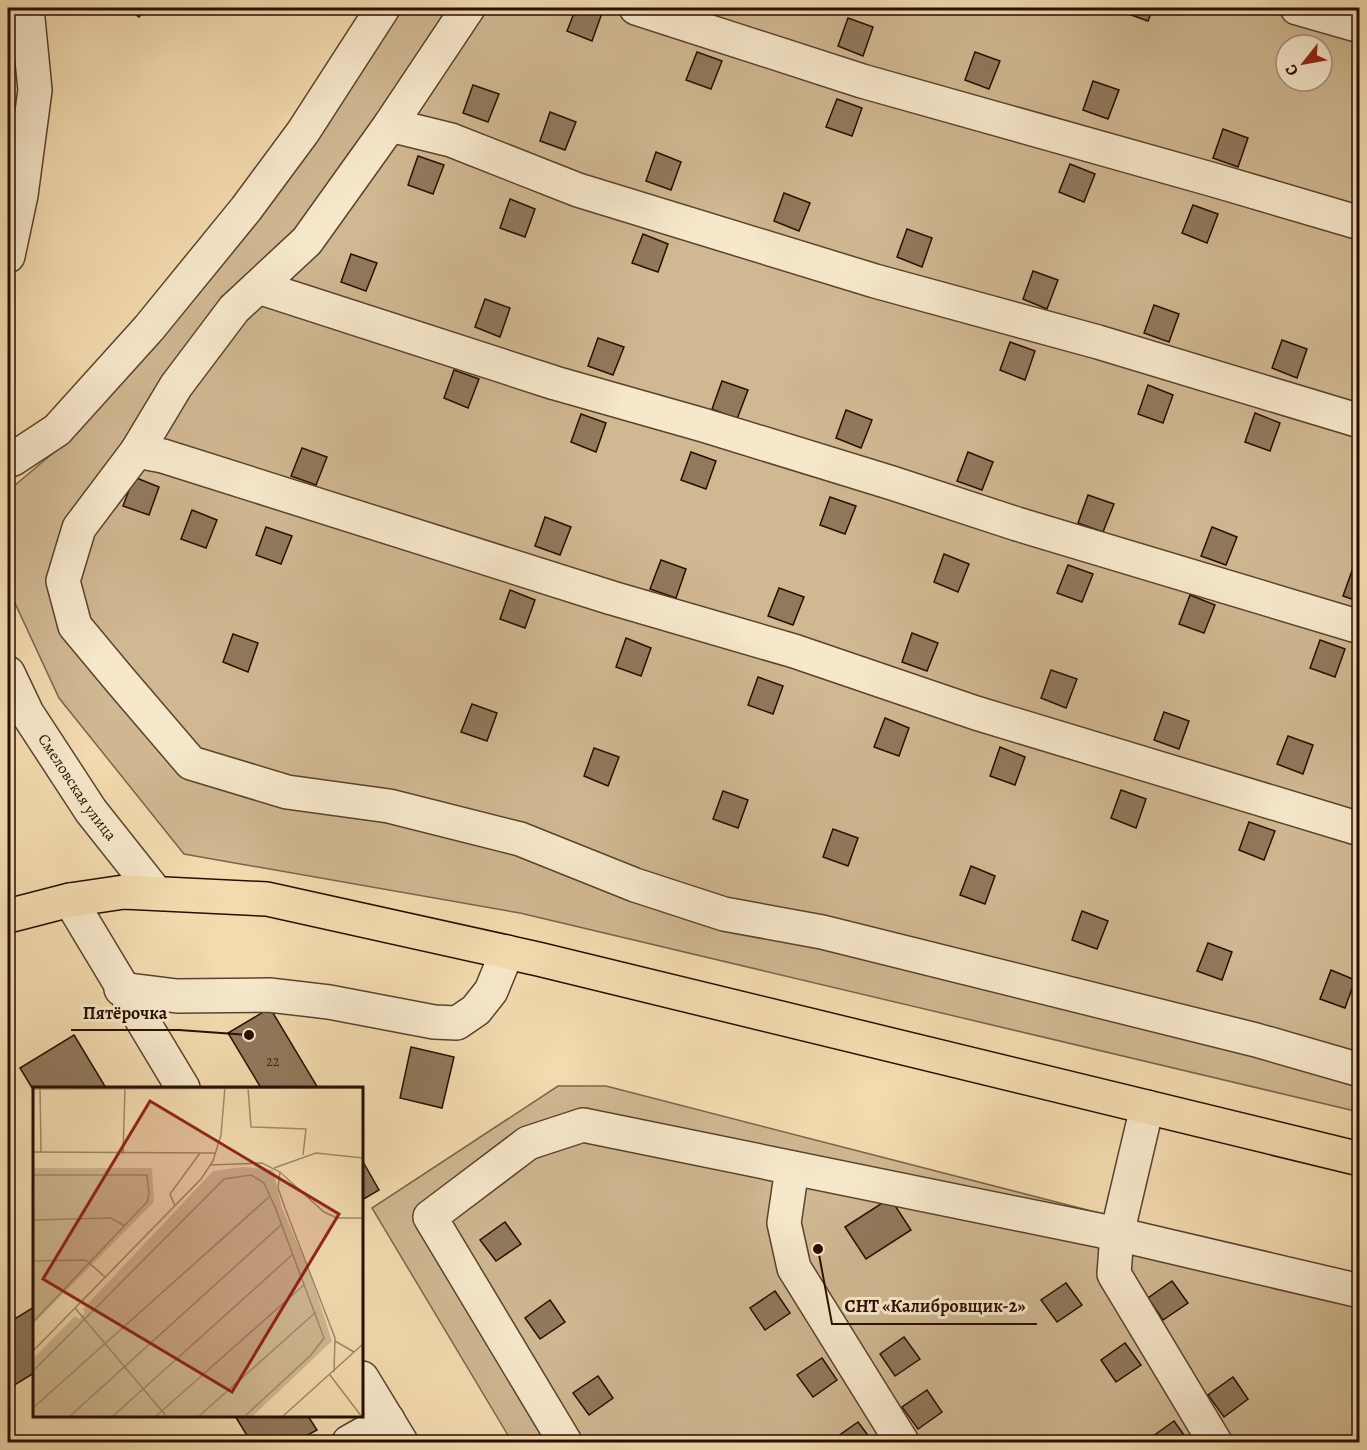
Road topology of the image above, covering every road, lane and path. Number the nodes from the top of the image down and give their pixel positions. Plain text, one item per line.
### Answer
1 (27, 8) edge
2 (384, 8) edge
3 (468, 8) edge
4 (636, 8) edge
5 (1297, 8) edge
6 (1359, 26) edge
7 (390, 125) junction
8 (1359, 223) edge
9 (8, 256) edge
10 (258, 287) junction
11 (1359, 421) edge
12 (137, 451) junction
13 (8, 461) edge
14 (1359, 627) edge
15 (8, 673) edge
16 (1359, 829) edge
17 (156, 893) junction
18 (70, 900) junction
19 (8, 916) edge
20 (507, 952) junction
21 (121, 989) junction
22 (1359, 1070) edge
23 (182, 1087) edge
24 (1147, 1107) junction
25 (1359, 1159) edge
26 (792, 1168) junction
27 (1117, 1234) junction
28 (1359, 1291) edge
29 (363, 1380) edge
30 (394, 1431) edge
31 (349, 1443) edge
32 (565, 1443) edge
33 (902, 1443) edge
34 (1215, 1443) edge

1 - 9 street
2 - 13 street
3 - 7 street
4 - 8 street
5 - 6 street
7 - 10 street
7 - 11 street
10 - 12 street
10 - 14 street
12 - 16 street
12 - 22 street
15 - 17 street, Смеловская улица
17 - 18 main road
17 - 20 main road
18 - 19 main road
18 - 21 street
20 - 21 street
20 - 24 main road
21 - 23 street
24 - 25 main road
24 - 27 street
26 - 27 street
26 - 32 street
26 - 33 street
27 - 28 street
27 - 34 street
29 - 30 street
30 - 31 street

